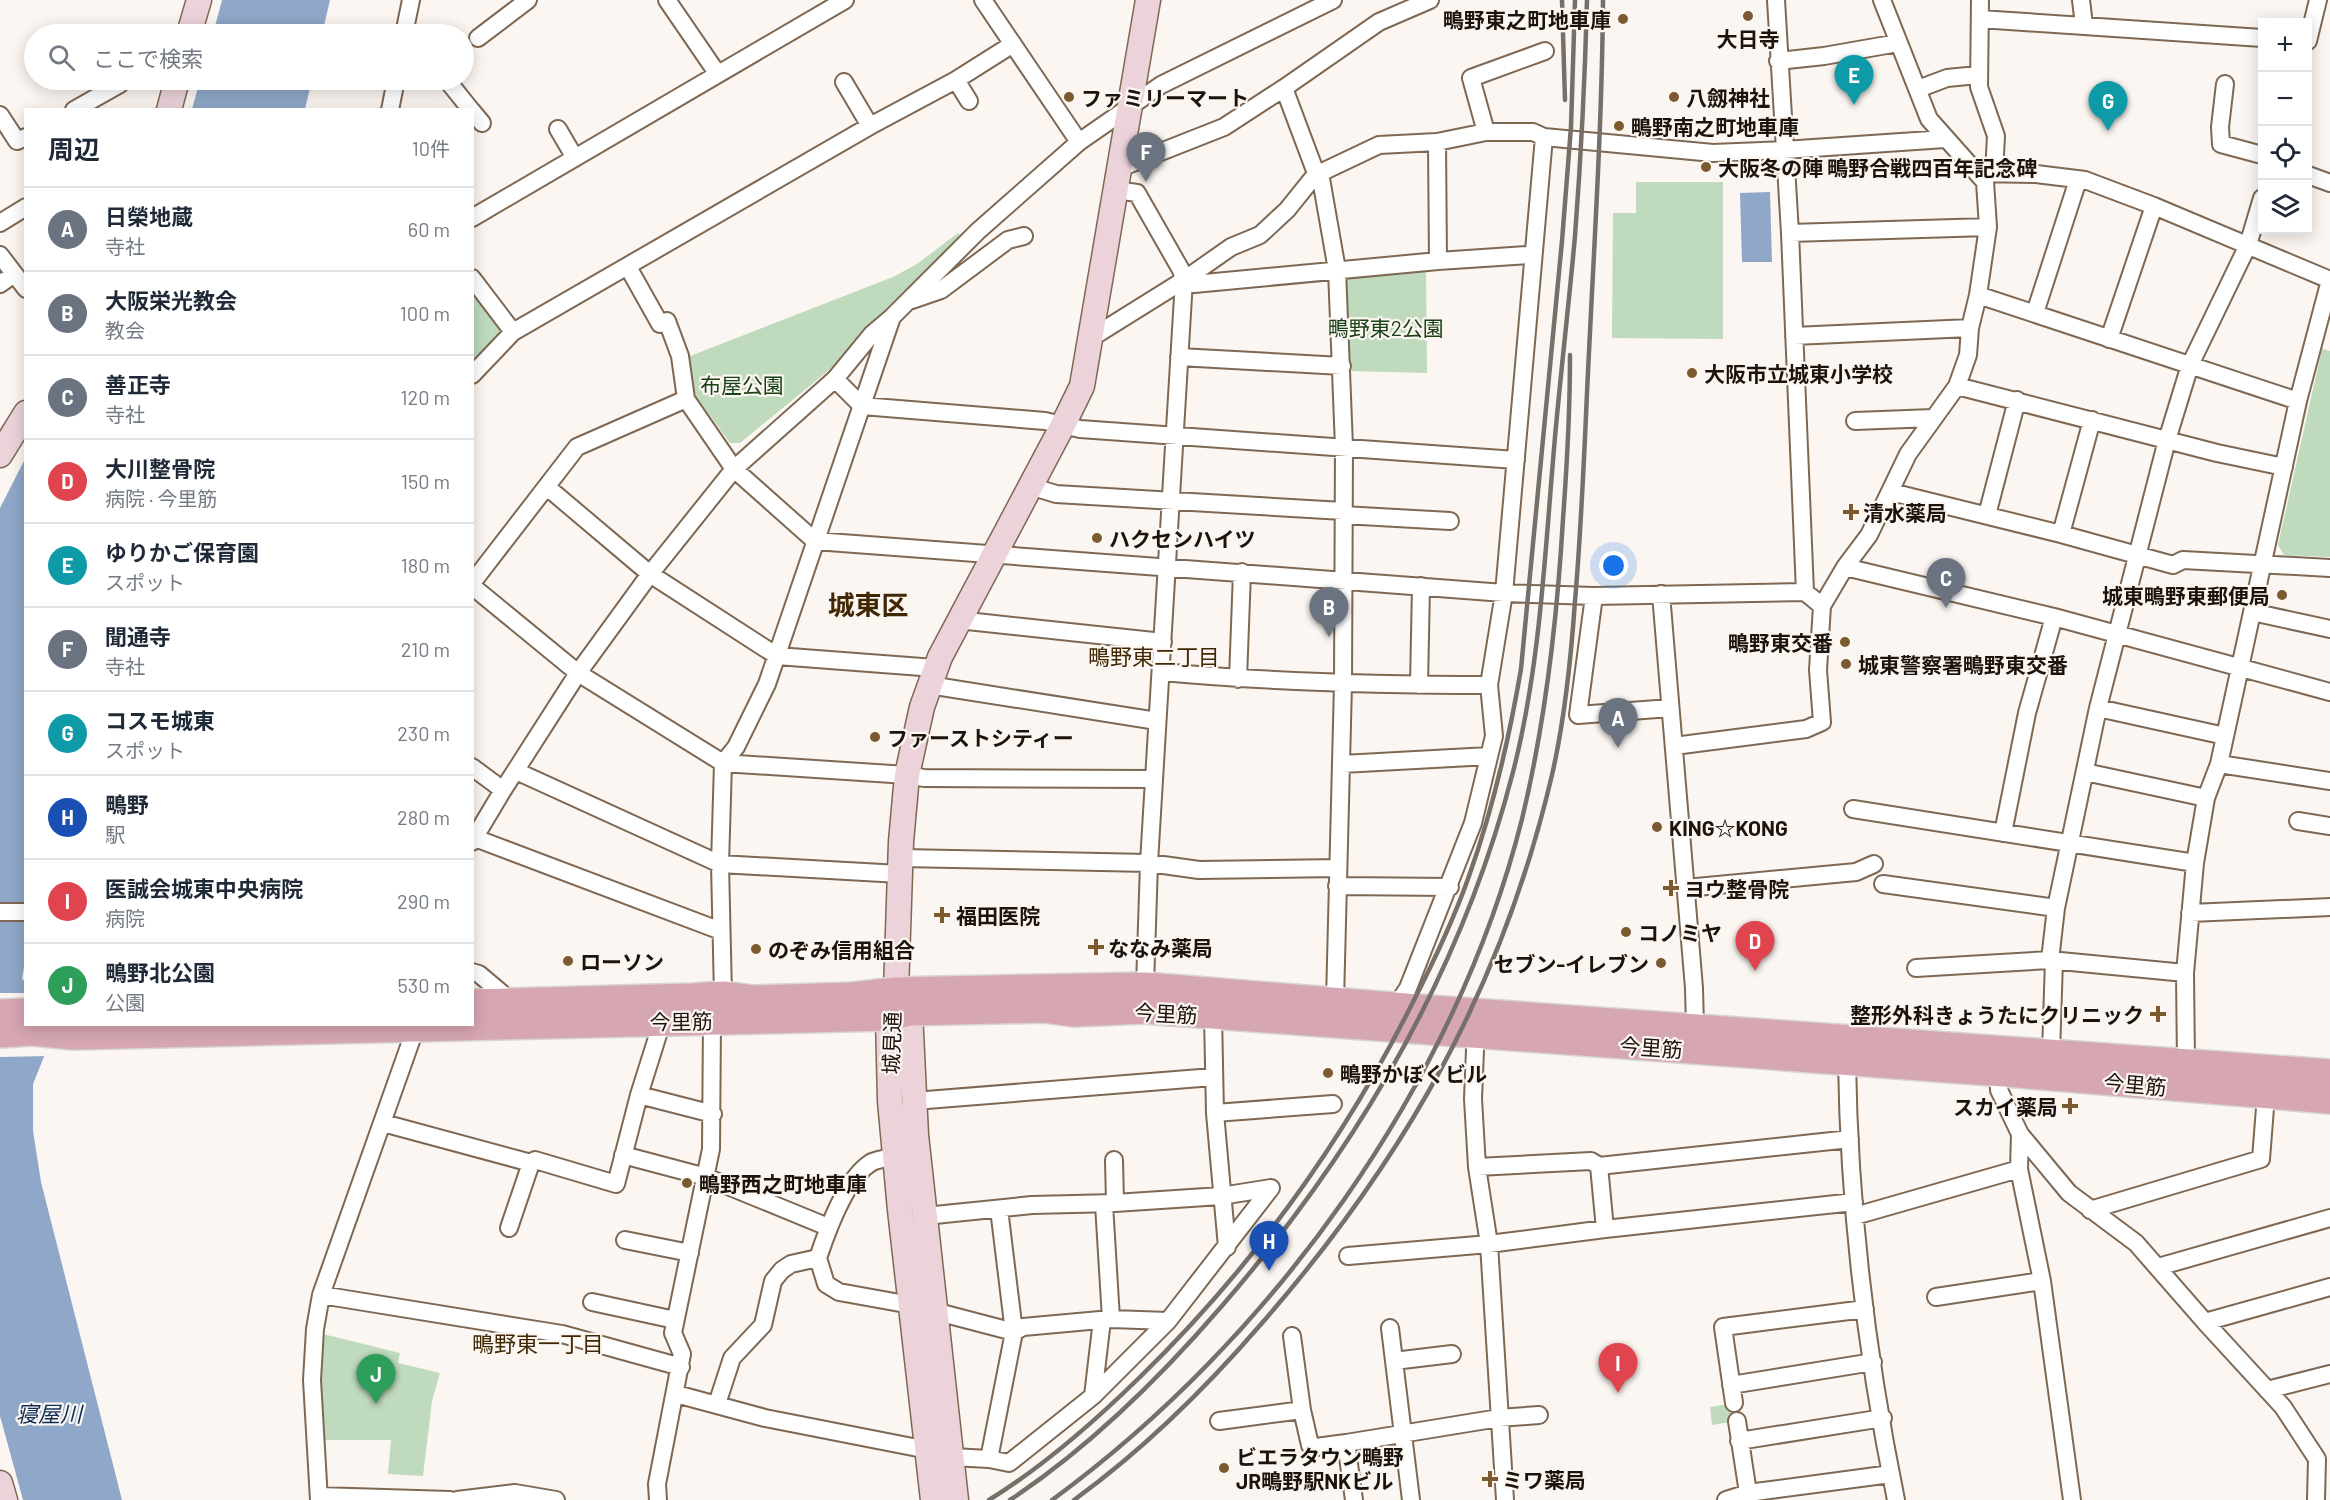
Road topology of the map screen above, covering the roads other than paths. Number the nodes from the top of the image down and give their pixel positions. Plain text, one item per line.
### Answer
1 (199, 0) edge
2 (411, 0) edge
3 (528, 0) edge
4 (667, 0) edge
5 (983, 0) edge
6 (1148, 0) edge
7 (1333, 0) edge
8 (1430, 0) edge
9 (1776, 0) edge
10 (1882, 0) edge
11 (1980, 0) edge
12 (2081, 0) edge
13 (835, 2) edge
14 (2322, 5) edge
15 (1980, 19) junction
16 (192, 24) edge
17 (407, 24) edge
18 (2084, 25) junction
19 (2312, 29) edge
20 (478, 38) dead end
21 (2258, 38) edge
22 (1898, 43) junction
23 (1012, 44) junction
24 (1545, 51) dead end
25 (1778, 61) junction
26 (717, 73) junction
27 (1978, 75) junction
28 (956, 80) junction
29 (844, 81) dead end
30 (2225, 84) dead end
31 (1284, 88) junction
32 (1918, 89) junction
33 (109, 90) edge
34 (174, 90) edge
35 (394, 90) edge
36 (455, 90) edge
37 (969, 101) dead end
38 (1130, 107) junction
39 (78, 108) edge
40 (170, 108) edge
41 (390, 108) edge
42 (469, 108) edge
43 (0, 115) edge
44 (870, 126) junction
45 (558, 129) dead end
46 (1486, 132) junction
47 (1544, 136) junction
48 (24, 137) edge
49 (1945, 139) junction
50 (1079, 142) junction
51 (1437, 142) junction
52 (1784, 150) junction
53 (2258, 154) edge
54 (575, 158) junction
55 (1320, 173) junction
56 (1985, 173) junction
57 (2312, 177) edge
58 (1118, 179) junction
59 (2078, 180) junction
60 (2330, 183) edge
61 (2154, 206) junction
62 (24, 208) edge
63 (2258, 211) edge
64 (474, 217) edge
65 (0, 223) edge
66 (1988, 227) junction
67 (1790, 233) junction
68 (1024, 236) dead end
69 (2248, 245) junction
70 (0, 255) edge
71 (1528, 255) dead end
72 (1438, 261) junction
73 (628, 267) junction
74 (1337, 270) junction
75 (7, 279) edge
76 (1184, 280) junction
77 (2330, 280) edge
78 (474, 281) edge
79 (24, 288) edge
80 (1978, 295) junction
81 (907, 302) junction
82 (2035, 313) junction
83 (892, 317) junction
84 (1970, 328) junction
85 (513, 333) junction
86 (1794, 336) junction
87 (1091, 338) junction
88 (2109, 339) junction
89 (1179, 357) junction
90 (2190, 365) junction
91 (1342, 366) junction
92 (474, 373) edge
93 (835, 379) junction
94 (1957, 386) junction
95 (686, 399) junction
96 (2017, 400) junction
97 (2298, 401) junction
98 (862, 406) junction
99 (24, 416) edge
100 (1933, 418) junction
101 (2092, 420) junction
102 (1855, 421) dead end
103 (1063, 425) junction
104 (1174, 436) junction
105 (2167, 440) junction
106 (1344, 447) junction
107 (0, 455) edge
108 (1516, 460) junction
109 (2284, 467) junction
110 (734, 469) junction
111 (1030, 486) junction
112 (547, 487) junction
113 (1891, 492) junction
114 (1170, 501) junction
115 (1343, 513) junction
116 (1987, 515) junction
117 (1449, 521) dead end
118 (2061, 534) junction
119 (815, 541) junction
120 (994, 554) junction
121 (2137, 556) junction
122 (2262, 564) junction
123 (1167, 566) junction
124 (1845, 567) junction
125 (2330, 568) edge
126 (1242, 572) junction
127 (650, 574) junction
128 (1343, 579) junction
129 (474, 582) edge
130 (1421, 586) junction
131 (474, 587) edge
132 (1805, 592) junction
133 (1504, 593) junction
134 (1661, 594) junction
135 (1594, 596) junction
136 (1822, 606) junction
137 (2253, 612) junction
138 (2054, 617) junction
139 (958, 620) junction
140 (2330, 629) edge
141 (2116, 635) junction
142 (1163, 642) junction
143 (777, 656) junction
144 (2240, 668) junction
145 (1162, 672) junction
146 (578, 673) junction
147 (932, 677) junction
148 (1238, 679) junction
149 (1343, 684) junction
150 (1419, 685) junction
151 (1489, 685) junction
152 (2330, 692) edge
153 (1670, 708) junction
154 (2098, 708) junction
155 (1157, 721) junction
156 (2225, 736) junction
157 (1674, 746) junction
158 (1490, 756) junction
159 (723, 763) junction
160 (1342, 764) junction
161 (2220, 764) junction
162 (474, 768) edge
163 (516, 771) junction
164 (2085, 772) junction
165 (907, 775) junction
166 (1154, 778) junction
167 (2330, 782) edge
168 (503, 790) junction
169 (2206, 798) junction
170 (1853, 809) dead end
171 (2298, 821) dead end
172 (2330, 826) edge
173 (2003, 832) junction
174 (474, 840) edge
175 (2069, 842) junction
176 (1149, 863) junction
177 (2195, 863) junction
178 (720, 864) junction
179 (1874, 864) dead end
180 (901, 866) junction
181 (1338, 868) junction
182 (1883, 885) dead end
183 (1337, 886) junction
184 (1450, 887) junction
185 (1686, 888) junction
186 (2330, 907) edge
187 (2056, 908) junction
188 (0, 912) edge
189 (24, 912) edge
190 (2190, 913) junction
191 (721, 931) junction
192 (2052, 960) junction
193 (1916, 968) dead end
194 (474, 973) edge
195 (2185, 973) junction
196 (1145, 986) junction
197 (723, 995) junction
198 (511, 1001) junction
199 (1335, 1001) junction
200 (474, 1003) edge
201 (1396, 1006) junction
202 (898, 1007) junction
203 (24, 1012) edge
204 (0, 1013) edge
205 (1213, 1015) junction
206 (712, 1020) junction
207 (662, 1022) junction
208 (1476, 1022) junction
209 (474, 1025) edge
210 (416, 1026) edge
211 (1695, 1027) junction
212 (0, 1034) edge
213 (2051, 1054) junction
214 (1847, 1061) junction
215 (1998, 1061) junction
216 (2186, 1063) junction
217 (2330, 1073) edge
218 (1213, 1077) junction
219 (639, 1095) junction
220 (2266, 1095) junction
221 (2330, 1100) edge
222 (914, 1101) junction
223 (1333, 1104) dead end
224 (1215, 1113) junction
225 (713, 1114) junction
226 (383, 1123) junction
227 (2020, 1134) junction
228 (1850, 1139) junction
229 (623, 1155) junction
230 (895, 1156) junction
231 (1114, 1160) dead end
232 (531, 1163) junction
233 (1599, 1166) junction
234 (1477, 1167) junction
235 (2019, 1169) junction
236 (706, 1177) junction
237 (1221, 1196) junction
238 (1109, 1204) junction
239 (999, 1209) junction
240 (1855, 1209) junction
241 (2090, 1210) junction
242 (925, 1216) junction
243 (2330, 1218) edge
244 (828, 1227) junction
245 (509, 1228) dead end
246 (1605, 1229) junction
247 (624, 1240) dead end
248 (1489, 1244) junction
249 (1227, 1246) junction
250 (690, 1253) junction
251 (1348, 1256) dead end
252 (818, 1258) junction
253 (2158, 1267) junction
254 (2042, 1281) junction
255 (2330, 1287) edge
256 (321, 1294) junction
257 (1936, 1297) dead end
258 (592, 1302) dead end
259 (911, 1305) junction
260 (1865, 1309) junction
261 (935, 1311) junction
262 (675, 1320) junction
263 (1106, 1320) junction
264 (1168, 1321) junction
265 (2205, 1323) junction
266 (1390, 1328) dead end
267 (1014, 1332) junction
268 (1292, 1336) dead end
269 (1452, 1354) dead end
270 (1394, 1361) junction
271 (1874, 1362) junction
272 (681, 1367) junction
273 (2330, 1374) edge
274 (1731, 1385) junction
275 (2267, 1390) junction
276 (676, 1394) junction
277 (1093, 1396) junction
278 (1734, 1403) dead end
279 (717, 1404) junction
280 (1302, 1410) junction
281 (1539, 1415) dead end
282 (1499, 1418) junction
283 (1883, 1418) junction
284 (1219, 1421) dead end
285 (1737, 1421) dead end
286 (1402, 1434) junction
287 (1739, 1441) junction
288 (1346, 1443) junction
289 (928, 1450) junction
290 (951, 1457) junction
291 (989, 1459) junction
292 (1891, 1474) junction
293 (0, 1483) edge
294 (1748, 1493) junction
295 (319, 1498) edge
296 (5, 1500) edge
297 (450, 1500) edge
298 (457, 1500) edge
299 (556, 1500) edge
300 (658, 1500) edge
301 (933, 1500) edge
302 (956, 1500) edge
303 (1354, 1500) edge
304 (1411, 1500) edge
305 (1505, 1500) edge
306 (1726, 1500) edge
307 (1896, 1500) edge
308 (2072, 1500) edge
309 (2316, 1500) edge

1 - 16 street
2 - 17 street
3 - 20 street
4 - 26 street
5 - 23 street
6 - 38 street
7 - 38 street
8 - 31 street
9 - 25 street
10 - 22 street
11 - 15 street
12 - 18 street
13 - 26 street
14 - 19 street
15 - 18 street
15 - 27 street
18 - 21 street
22 - 25 street
22 - 32 street
23 - 28 street
23 - 50 street
24 - 46 street
25 - 52 street
26 - 54 street
27 - 32 street
27 - 56 street
28 - 37 street
28 - 44 street
29 - 44 street
30 - 53 street
31 - 55 street
31 - 58 street
32 - 49 street
33 - 39 street
34 - 40 street
35 - 41 street
36 - 42 street
38 - 50 street
38 - 58 street
43 - 48 street
44 - 73 street
45 - 54 street
46 - 47 street
46 - 51 street
47 - 52 street
47 - 108 street
49 - 52 street
49 - 56 street
50 - 81 street
51 - 55 street
51 - 72 street
52 - 67 street
54 - 64 street
55 - 74 street
55 - 76 street
56 - 59 street
56 - 66 street
57 - 60 street
58 - 76 street
58 - 87 street
59 - 61 street
59 - 82 street
61 - 69 street
61 - 88 street
62 - 65 street
63 - 69 street
66 - 67 street
66 - 80 street
67 - 86 street
68 - 81 street
69 - 77 street
69 - 90 street
70 - 75 street
71 - 72 street
72 - 74 street
73 - 85 street
73 - 95 street
74 - 76 street
74 - 91 street
75 - 79 street
76 - 87 street
76 - 89 street
77 - 97 street
78 - 85 street
80 - 82 street
80 - 84 street
81 - 83 street
82 - 88 street
83 - 93 street
83 - 98 street
84 - 86 street
84 - 94 street
85 - 92 street
86 - 132 street
87 - 103 street
88 - 90 street
89 - 91 street
89 - 104 street
90 - 97 street
90 - 105 street
91 - 106 street
93 - 98 street
93 - 110 street
94 - 96 street
94 - 100 street
95 - 110 street
95 - 112 street
96 - 101 street
96 - 116 street
97 - 109 street
98 - 103 street
98 - 119 street
99 - 107 street
100 - 102 street
100 - 113 street
101 - 105 street
101 - 118 street
103 - 104 street
103 - 111 street
104 - 106 street
104 - 114 street
105 - 109 street
105 - 121 street
106 - 108 street
106 - 115 street
108 - 133 street
109 - 122 street
110 - 119 street
110 - 127 street
111 - 114 street
111 - 120 street
112 - 127 street
112 - 129 street
113 - 116 street
113 - 124 street
114 - 115 street
114 - 123 street
115 - 117 street
115 - 128 street
116 - 118 street
118 - 121 street
119 - 120 street
119 - 143 street
120 - 123 street
120 - 139 street
121 - 122 street
121 - 141 street
122 - 125 street
122 - 137 street
123 - 126 street
123 - 142 street
124 - 136 street
124 - 138 street
126 - 128 street
126 - 148 street
127 - 143 street
127 - 146 street
128 - 130 street
128 - 149 street
130 - 133 street
130 - 150 street
131 - 146 street
132 - 134 street
132 - 136 street
133 - 135 street
133 - 151 street
134 - 135 street
134 - 153 street
135 - 153 street
136 - 157 street
137 - 140 street
137 - 144 street
138 - 141 street
138 - 173 street
139 - 142 street
139 - 147 street
141 - 144 street
141 - 154 street
142 - 145 street
143 - 147 street
143 - 159 street
144 - 152 street
144 - 156 street
145 - 148 street
145 - 155 street
146 - 159 street
146 - 163 street
147 - 155 street
147 - 165 street
148 - 149 street
149 - 150 street
149 - 160 street
150 - 151 street
151 - 158 street
153 - 157 street
154 - 156 street
154 - 164 street
155 - 166 street
156 - 161 street
157 - 185 street
158 - 160 street
158 - 184 street
159 - 165 street
159 - 178 street
160 - 181 street
161 - 167 street
161 - 169 street
162 - 168 street
163 - 168 street
163 - 178 street
164 - 169 street
164 - 175 street
165 - 166 street
165 - 180 street
166 - 176 street
168 - 174 street
169 - 177 street
170 - 173 street
171 - 172 street
173 - 175 street
174 - 191 street
175 - 177 street
175 - 187 street
176 - 180 street
176 - 181 street
176 - 196 street
177 - 190 street
178 - 180 street
178 - 191 street
179 - 185 street
180 - 202 street
181 - 183 street
182 - 187 street
183 - 184 street
183 - 199 street
184 - 201 street
185 - 211 street
186 - 190 street
187 - 192 street
188 - 189 street
190 - 195 street
191 - 197 street
192 - 193 street
192 - 195 street
192 - 213 street
194 - 198 street
195 - 216 street
196 - 199 main road, 今里筋
196 - 202 main road, 今里筋
197 - 198 main road, 今里筋
197 - 202 main road, 今里筋
197 - 206 street
198 - 200 main road, 今里筋
199 - 201 main road, 今里筋
201 - 208 main road, 今里筋
202 - 205 main road, 今里筋
202 - 206 main road, 今里筋
202 - 222 street, 城見通
202 - 230 street, 城見通
203 - 204 main road
205 - 208 main road, 今里筋
205 - 218 street
206 - 207 main road, 今里筋
206 - 225 street
207 - 209 main road, 今里筋
207 - 219 street
208 - 211 main road, 今里筋
208 - 214 main road, 今里筋
208 - 234 street
210 - 212 main road, 今里筋
210 - 226 street
211 - 215 main road, 今里筋
213 - 215 main road, 今里筋
213 - 216 main road, 今里筋
214 - 215 main road, 今里筋
214 - 228 street
215 - 220 main road, 今里筋
215 - 227 street
216 - 217 main road, 今里筋
218 - 222 street
218 - 224 street
219 - 225 street
219 - 229 street
220 - 221 main road, 今里筋
220 - 241 street
222 - 242 street, 城見通
223 - 224 street
224 - 237 street
225 - 236 street
226 - 232 street
226 - 256 street
227 - 235 street
227 - 241 street
228 - 233 street
228 - 240 street
229 - 232 street
229 - 236 street
230 - 244 street
230 - 259 street, 城見通
231 - 238 street
232 - 245 street
233 - 234 street
233 - 246 street
234 - 248 street
235 - 240 street
235 - 254 street
236 - 244 street
236 - 250 street
237 - 238 street
237 - 249 street
237 - 249 street
238 - 239 street
238 - 263 street
239 - 242 street
239 - 267 street
240 - 246 street
240 - 260 street
241 - 253 street
242 - 261 street, 城見通
243 - 253 street
244 - 252 street
246 - 248 street
247 - 250 street
248 - 251 street
248 - 282 street
249 - 264 street
250 - 262 street
252 - 259 street
252 - 279 street
253 - 265 street
254 - 257 street
254 - 308 street
255 - 265 street
256 - 272 street
256 - 295 street
258 - 262 street
259 - 261 street
259 - 289 street, 城見通
260 - 271 street
260 - 274 street
261 - 267 street
261 - 290 street, 城見通
262 - 272 street
263 - 264 street
263 - 267 street
263 - 277 street
264 - 277 street
265 - 275 street
266 - 270 street
267 - 291 street
268 - 280 street
269 - 270 street
270 - 286 street
271 - 274 street
271 - 283 street
272 - 276 street
273 - 275 street
274 - 278 street
275 - 309 street
276 - 279 street
276 - 300 street
277 - 291 street
279 - 289 street
280 - 284 street
280 - 288 street
281 - 282 street
282 - 286 street
282 - 305 street
283 - 287 street
283 - 292 street
285 - 287 street
286 - 288 street
286 - 304 street
287 - 294 street
288 - 303 street
289 - 301 street, 城見通
290 - 291 street
290 - 302 street, 城見通
292 - 294 street
292 - 307 street
293 - 296 street
294 - 306 street
295 - 297 street
298 - 299 street

